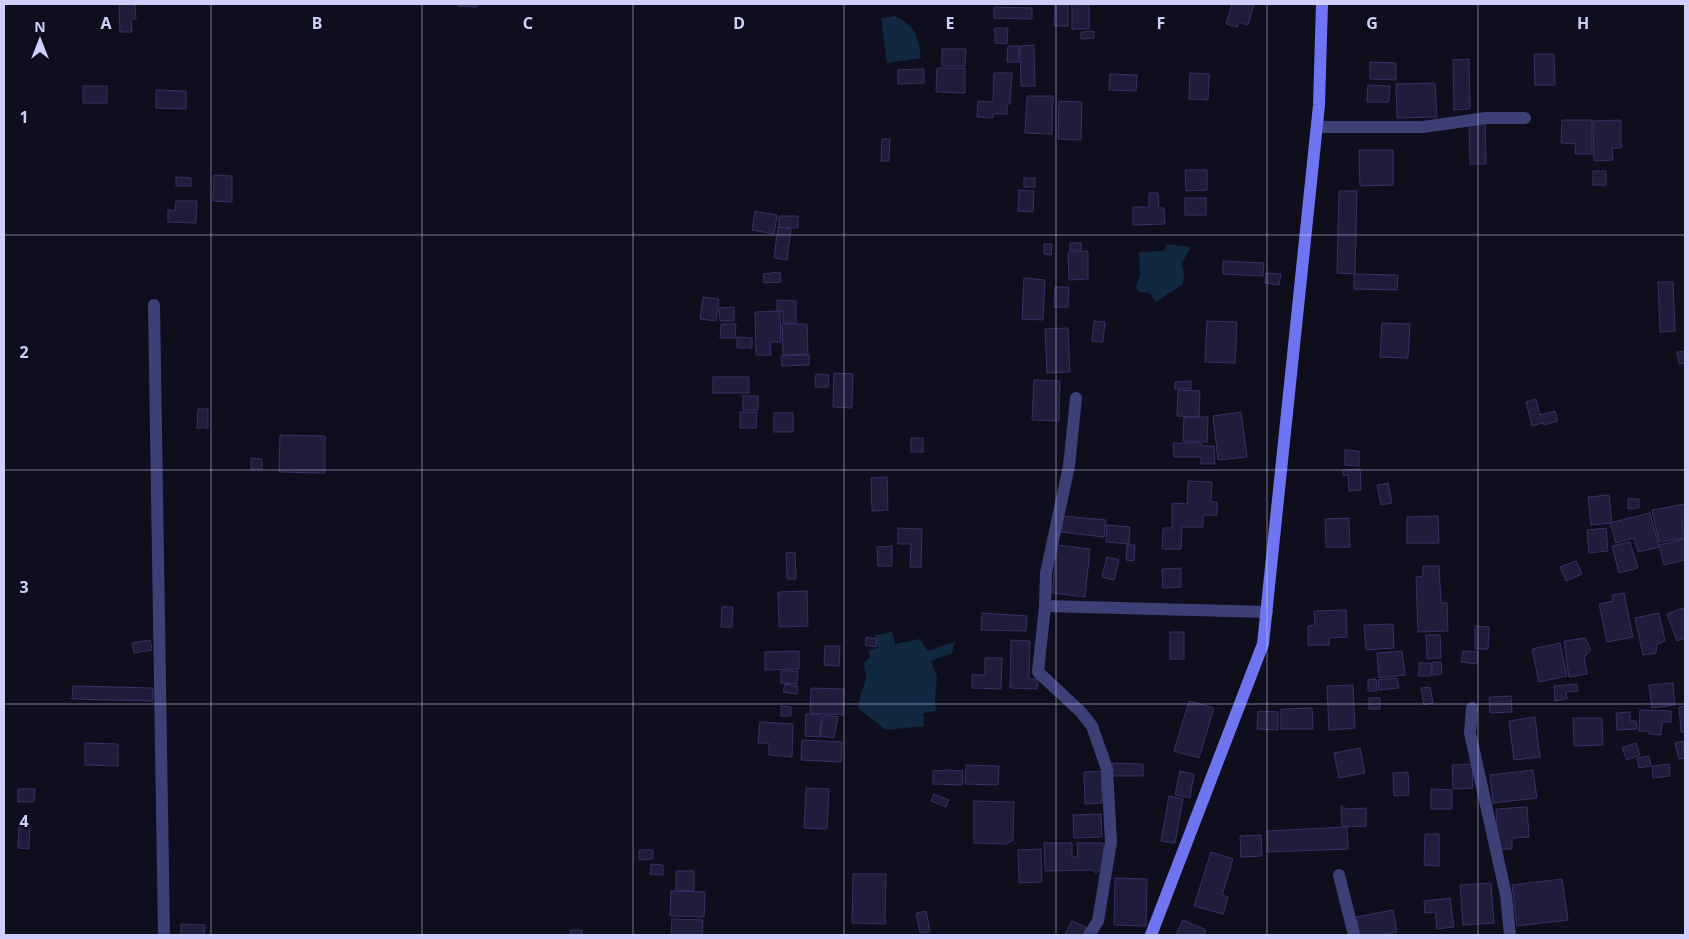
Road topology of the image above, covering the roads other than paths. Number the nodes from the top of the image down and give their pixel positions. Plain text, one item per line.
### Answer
1 (1322, 4) edge
2 (1525, 118) dead end
3 (1317, 127) junction
4 (154, 305) dead end
5 (1076, 398) dead end
6 (1045, 606) junction
7 (1267, 612) junction
8 (1472, 708) dead end
9 (1340, 876) dead end
10 (164, 935) edge
11 (1089, 935) edge
12 (1151, 935) edge
13 (1354, 935) edge
14 (1510, 935) edge

1 - 3 main road
2 - 3 street
3 - 7 main road
4 - 10 street
5 - 6 street
6 - 7 street
6 - 11 street
7 - 12 main road
8 - 14 street
9 - 13 street

